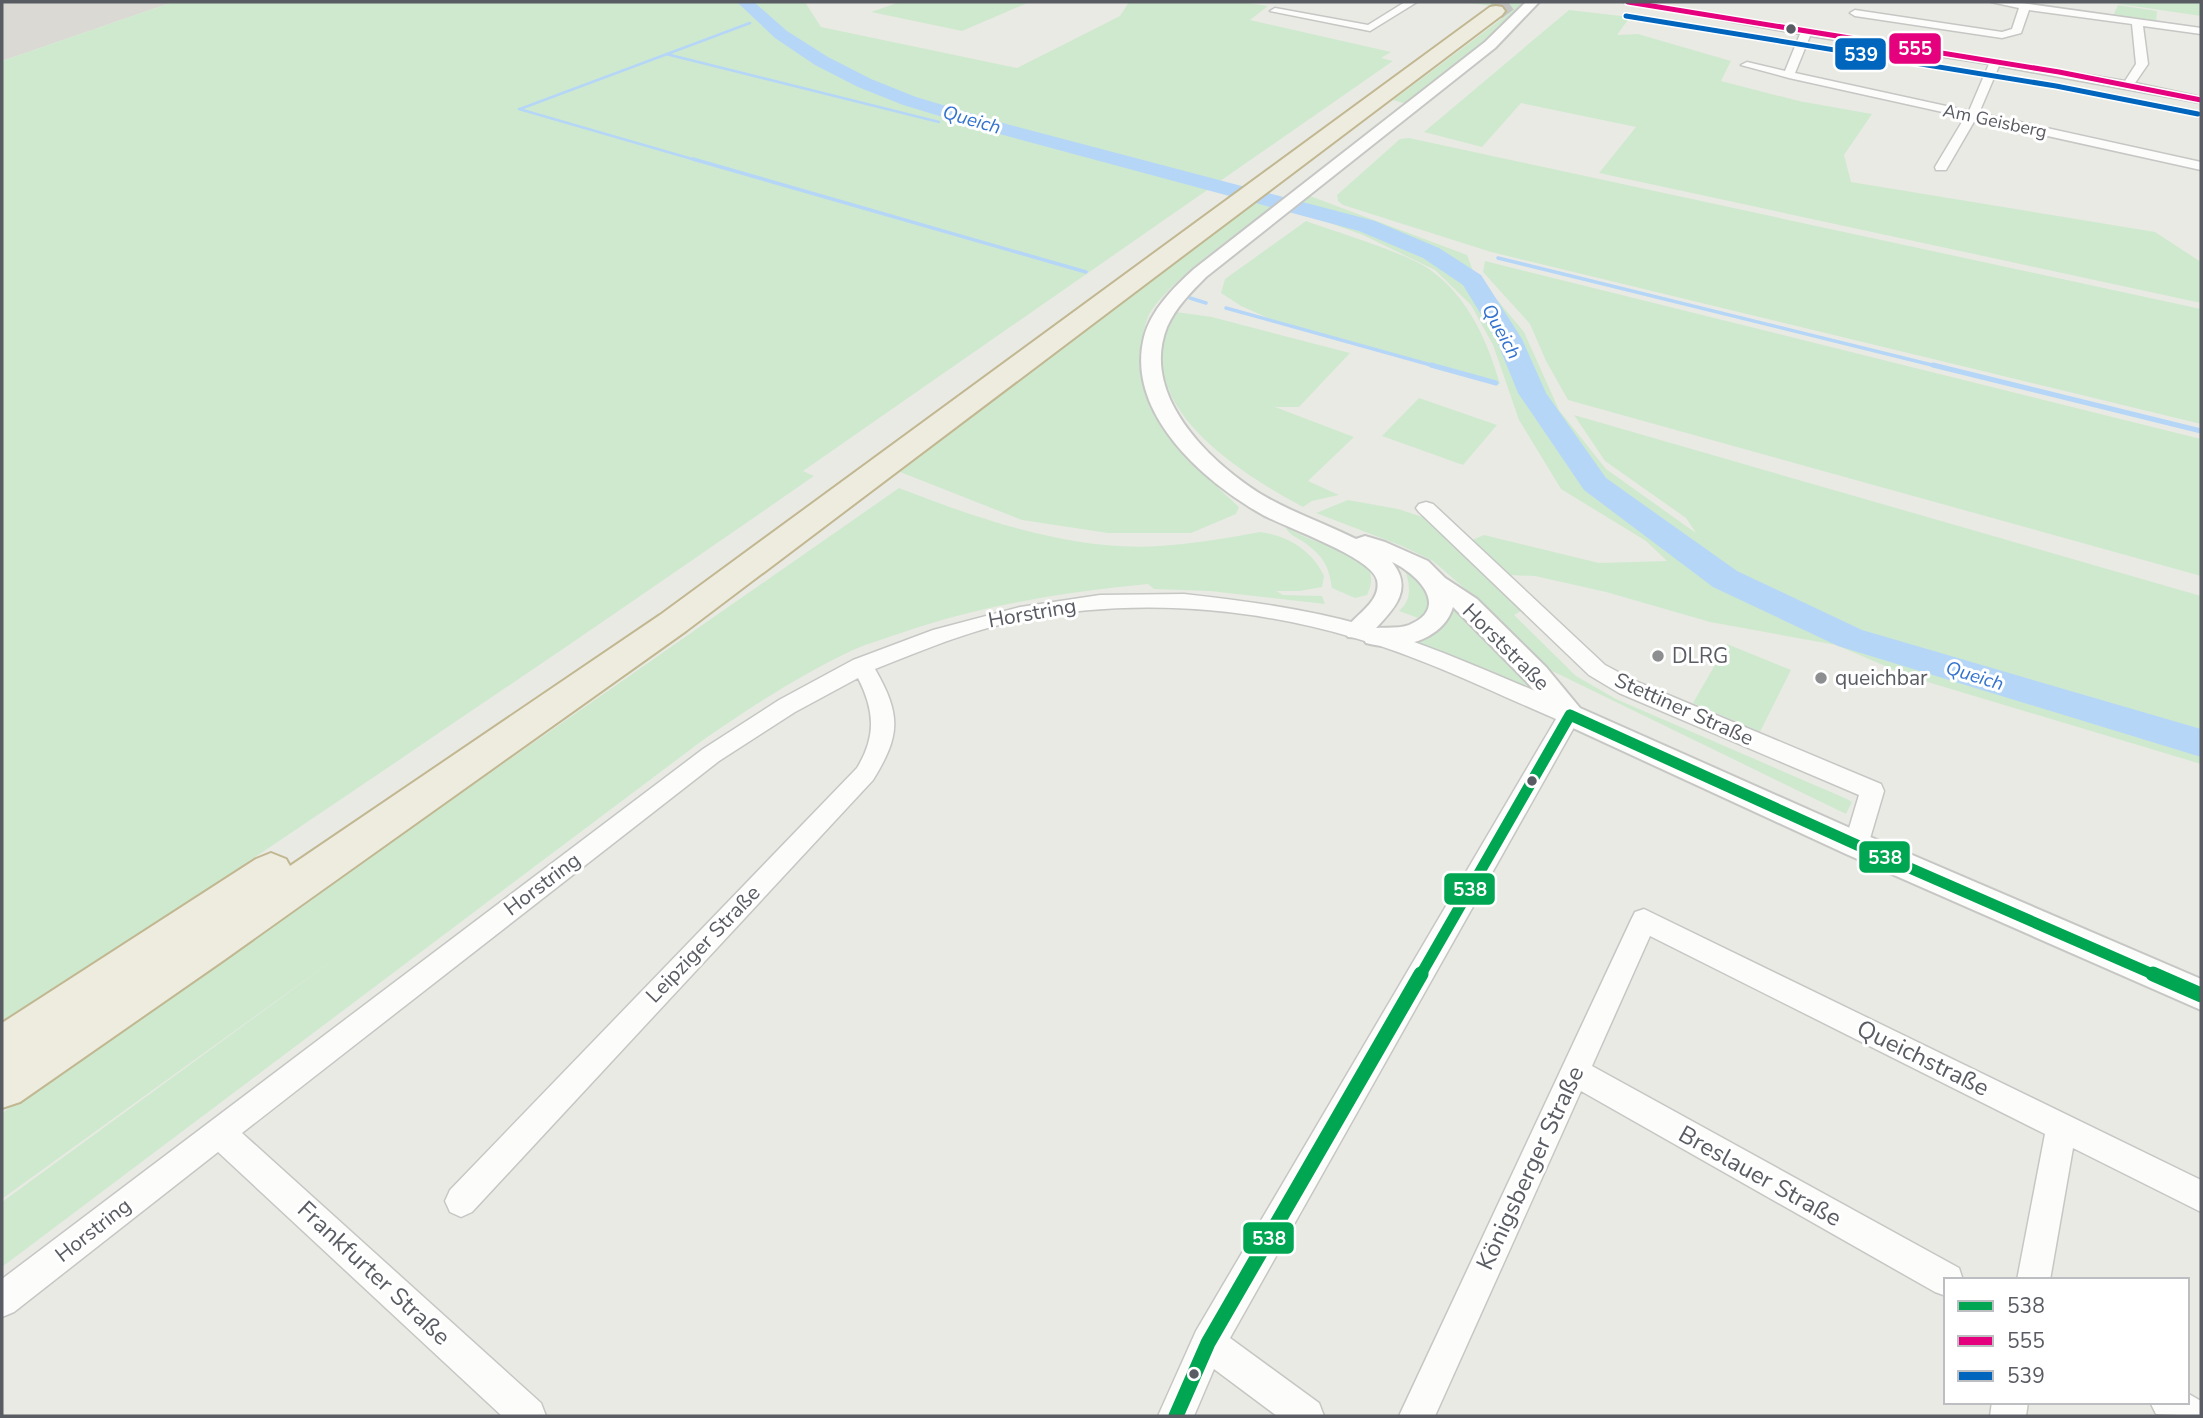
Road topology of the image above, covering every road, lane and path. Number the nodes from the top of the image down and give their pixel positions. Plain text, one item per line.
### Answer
1 (1412, 2) edge
2 (1533, 2) edge
3 (1628, 2) edge
4 (1863, 2) edge
5 (1996, 2) edge
6 (1326, 5) dead end
7 (2025, 6) junction
8 (1489, 10) tunnel mouth
9 (1275, 11) dead end
10 (1307, 17) junction
11 (1850, 20) junction
12 (2137, 22) junction
13 (1709, 24) dead end
14 (1292, 26) dead end
15 (1753, 26) junction
16 (2201, 31) edge
17 (1805, 34) junction
18 (1831, 38) junction
19 (1995, 62) junction
20 (1747, 65) dead end
21 (1789, 75) junction
22 (2128, 85) junction
23 (2201, 100) edge
24 (1971, 116) junction
25 (2201, 166) edge
26 (1941, 167) dead end
27 (1242, 192) junction
28 (1426, 508) dead end
29 (1327, 536) junction
30 (1437, 584) junction
31 (1366, 634) junction
32 (861, 665) junction
33 (1570, 715) junction
34 (1857, 845) junction
35 (1644, 920) joint
36 (2201, 995) edge
37 (2, 1051) edge
38 (1574, 1072) junction
39 (2, 1085) edge
40 (2062, 1127) junction
41 (218, 1132) junction
42 (2201, 1196) edge
43 (461, 1201) dead end
44 (1944, 1278) edge
45 (2033, 1278) edge
46 (2, 1300) edge
47 (1208, 1343) junction
48 (2172, 1404) edge
49 (528, 1416) edge
50 (1176, 1416) edge
51 (1306, 1416) edge
52 (1417, 1416) edge
53 (2193, 1416) edge

1 - 10 street
2 - 29 street, Horststraße
3 - 15 street
4 - 11 street
5 - 7 street
6 - 10 street
7 - 11 street
7 - 12 street
8 - 27 highway
9 - 10 street
10 - 14 street
11 - 18 street
12 - 16 street
12 - 22 street
13 - 15 street
15 - 17 street
17 - 18 street
17 - 21 street
18 - 19 street
19 - 22 street
19 - 24 street
20 - 21 street, Am Geisberg
21 - 24 street, Am Geisberg
22 - 23 street
24 - 25 street, Am Geisberg
24 - 26 street
27 - 37 highway
27 - 39 highway
28 - 34 street, Stettiner Straße
29 - 30 street, Horststraße
29 - 31 street, Horststraße
30 - 31 street, Horststraße
30 - 33 street, Horststraße
31 - 32 street, Horstring
31 - 33 street, Horstring
32 - 41 street, Horstring
32 - 43 street, Leipziger Straße
33 - 34 street, Horstring
33 - 47 street
34 - 36 street, Horstring
35 - 38 street, Königsberger Straße
35 - 40 street, Queichstraße
38 - 44 street, Breslauer Straße
38 - 52 street, Königsberger Straße
40 - 42 street, Queichstraße
40 - 45 street
41 - 46 street, Horstring
41 - 49 street, Frankfurter Straße
47 - 50 street
47 - 51 street
48 - 53 street

